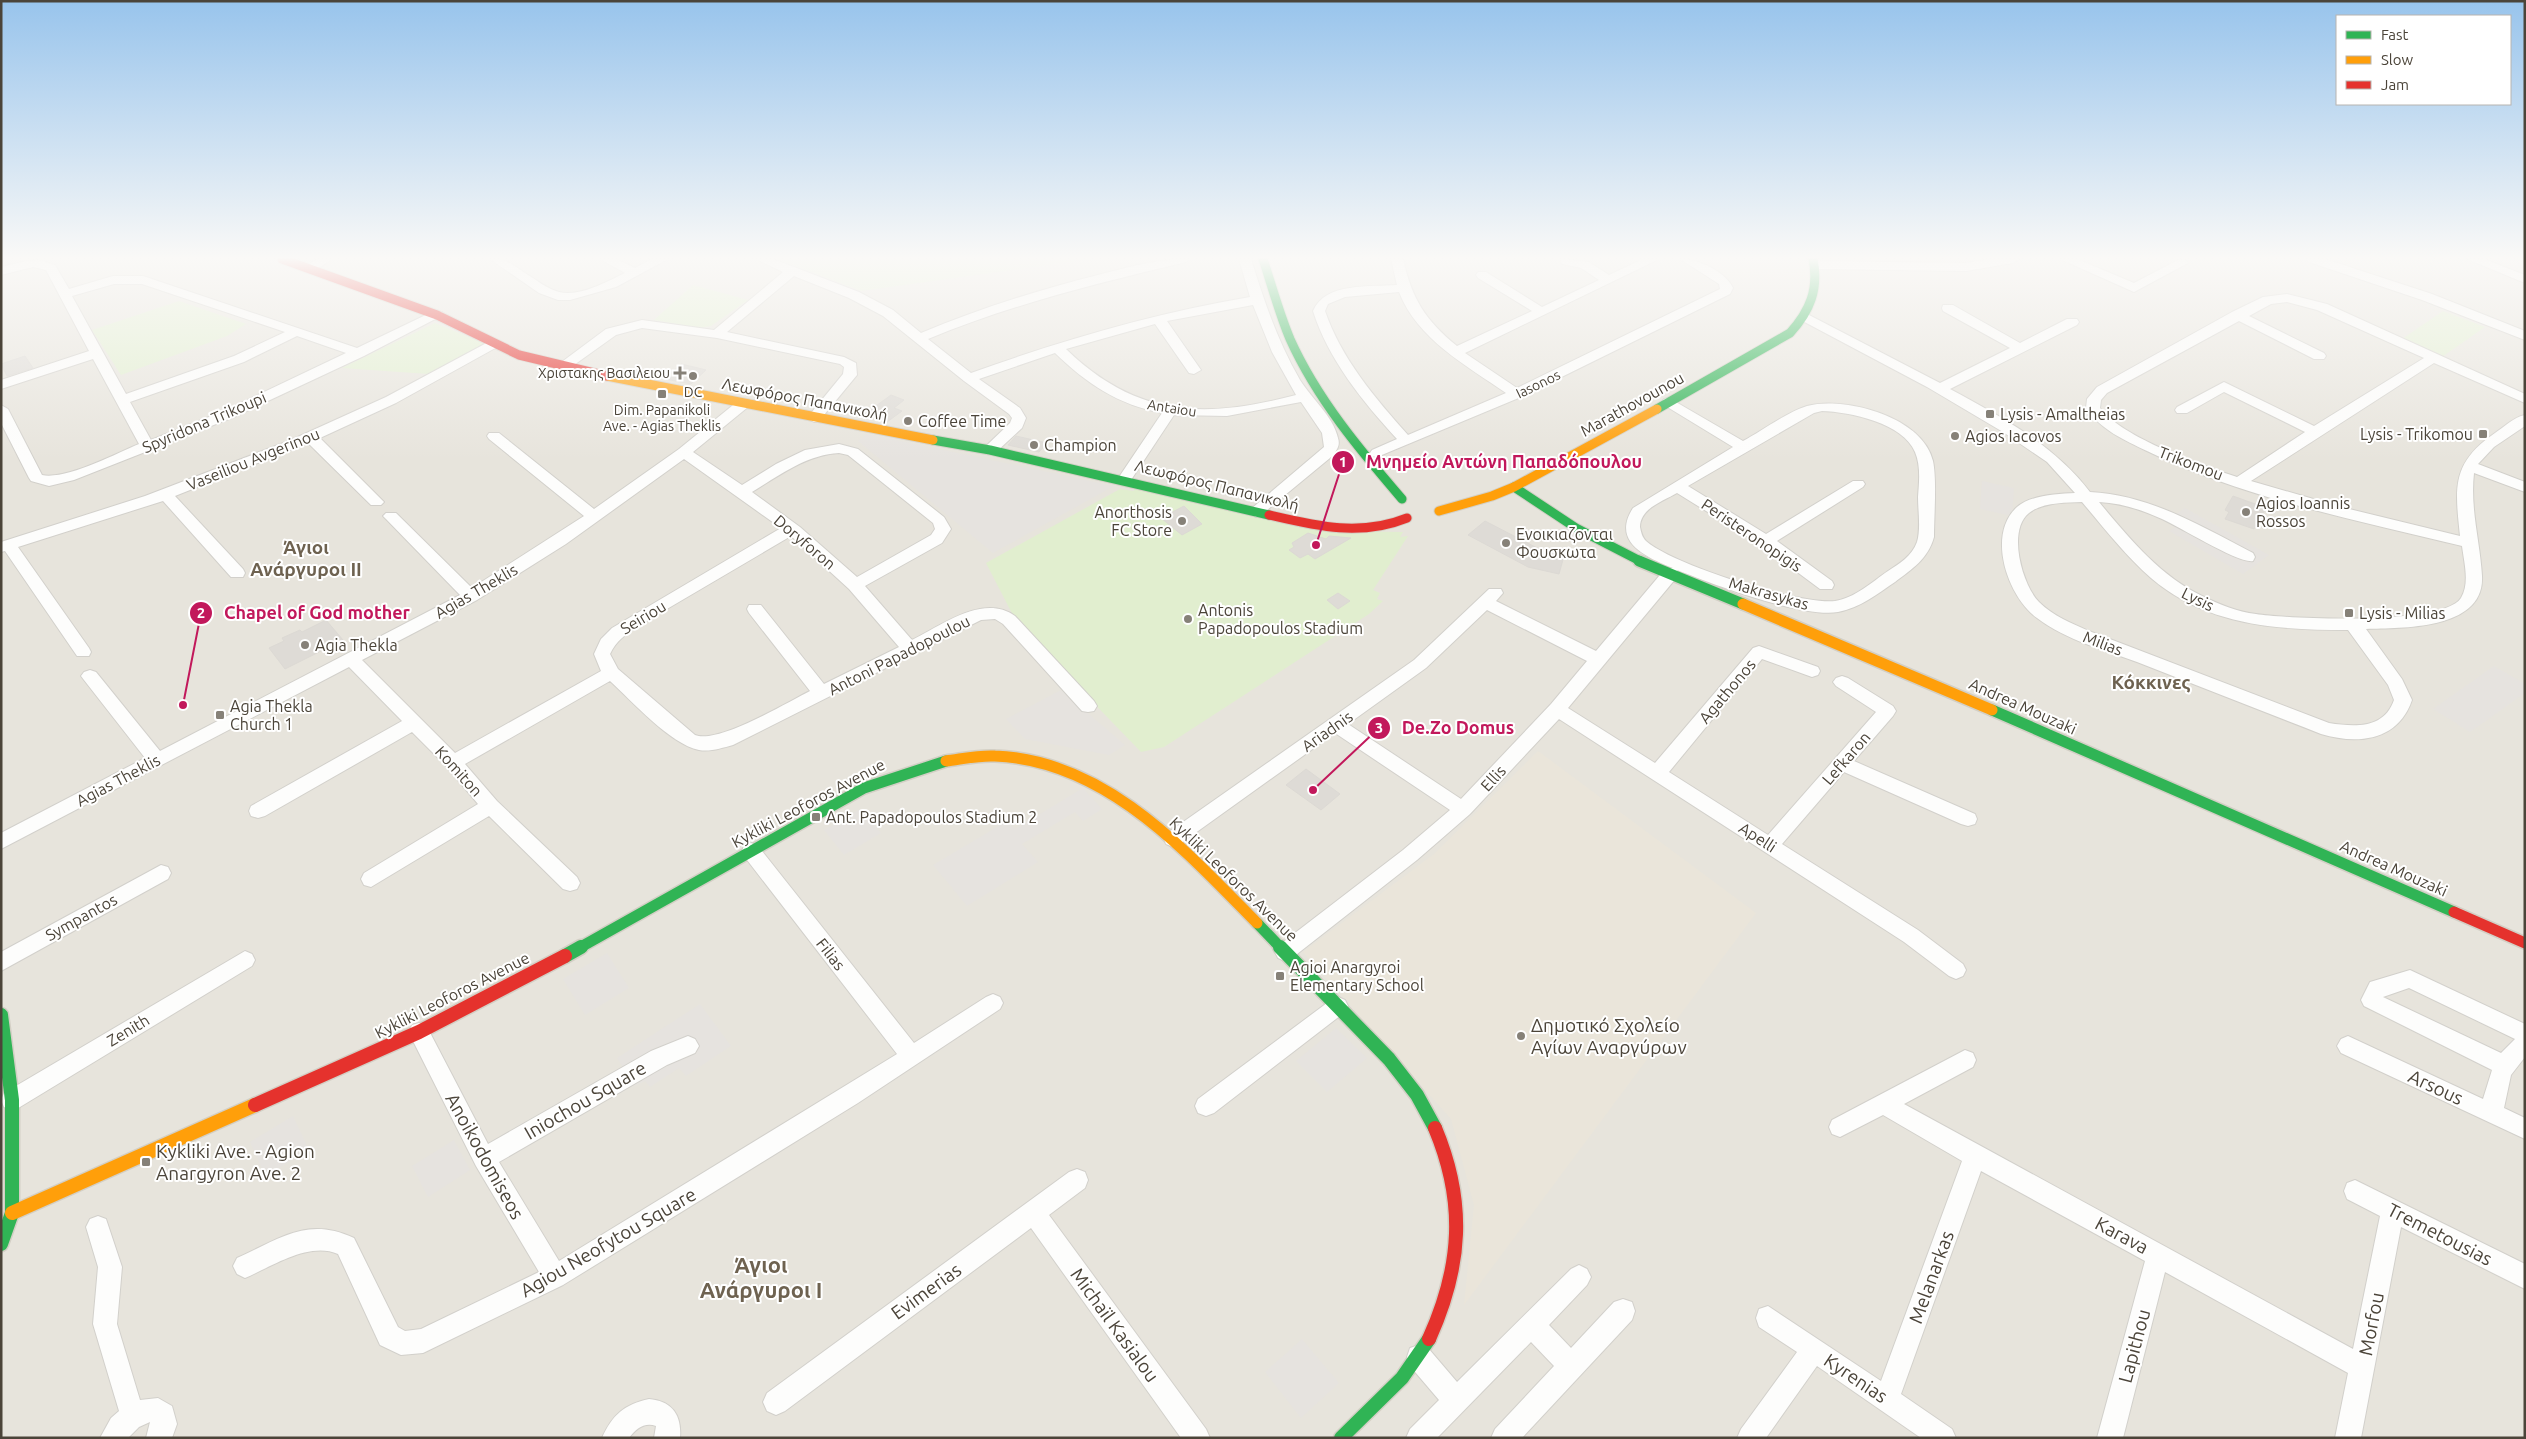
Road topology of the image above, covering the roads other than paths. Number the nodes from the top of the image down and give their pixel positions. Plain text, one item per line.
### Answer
1 (81, 326) edge
2 (278, 326) edge
3 (414, 326) edge
4 (460, 326) edge
5 (628, 326) edge
6 (664, 326) edge
7 (726, 326) edge
8 (904, 326) edge
9 (949, 326) edge
10 (1129, 326) edge
11 (1164, 326) edge
12 (1268, 326) edge
13 (1285, 326) edge
14 (1296, 326) edge
15 (1326, 326) edge
16 (1429, 326) edge
17 (1509, 326) edge
18 (1654, 326) edge
19 (1796, 326) edge
20 (1821, 326) edge
21 (1980, 326) edge
22 (2064, 326) edge
23 (2218, 326) edge
24 (2258, 326) edge
25 (2365, 326) edge
26 (2500, 326) edge
27 (296, 332) junction
28 (717, 334) junction
29 (2525, 336) edge
30 (918, 338) junction
31 (494, 343) junction
32 (1056, 347) junction
33 (2021, 349) junction
34 (1456, 352) junction
35 (359, 353) junction
36 (95, 354) junction
37 (2319, 356) dead end
38 (2433, 358) junction
39 (562, 367) junction
40 (1194, 370) dead end
41 (969, 378) junction
42 (1, 385) edge
43 (1941, 388) junction
44 (1516, 394) junction
45 (1304, 397) junction
46 (122, 400) junction
47 (2525, 400) edge
48 (1669, 402) junction
49 (743, 404) junction
50 (1, 409) edge
51 (2182, 410) dead end
52 (1170, 411) junction
53 (814, 418) junction
54 (2525, 419) edge
55 (2314, 432) junction
56 (494, 436) dead end
57 (310, 437) junction
58 (1406, 441) junction
59 (147, 446) junction
60 (1743, 447) junction
61 (990, 450) junction
62 (684, 452) junction
63 (1377, 453) junction
64 (1578, 453) junction
65 (2469, 466) junction
66 (1124, 480) junction
67 (2241, 481) junction
68 (1858, 484) dead end
69 (1677, 486) junction
70 (1514, 487) junction
71 (2525, 487) edge
72 (742, 491) junction
73 (166, 495) junction
74 (2086, 497) junction
75 (376, 502) dead end
76 (1467, 503) junction
77 (1400, 504) junction
78 (1256, 512) junction
79 (391, 516) dead end
80 (594, 517) junction
81 (1407, 518) junction
82 (1560, 518) junction
83 (1420, 521) dead end
84 (1336, 528) junction
85 (792, 529) junction
86 (1766, 541) junction
87 (2470, 543) junction
88 (5, 546) edge
89 (2246, 557) dead end
90 (237, 573) dead end
91 (1671, 573) junction
92 (855, 585) junction
93 (1826, 585) dead end
94 (471, 596) junction
95 (754, 609) dead end
96 (2354, 624) junction
97 (910, 649) junction
98 (83, 652) dead end
99 (350, 658) junction
100 (1599, 660) junction
101 (1812, 671) dead end
102 (611, 673) junction
103 (90, 676) dead end
104 (1842, 682) dead end
105 (822, 694) junction
106 (1088, 706) dead end
107 (1556, 709) junction
108 (413, 723) junction
109 (1336, 725) junction
110 (157, 760) junction
111 (453, 762) junction
112 (1841, 763) junction
113 (1658, 772) junction
114 (490, 806) junction
115 (1463, 809) junction
116 (258, 811) dead end
117 (1968, 819) dead end
118 (1173, 839) junction
119 (1, 842) edge
120 (1770, 845) junction
121 (751, 851) junction
122 (161, 873) dead end
123 (371, 879) dead end
124 (570, 883) dead end
125 (2525, 943) edge
126 (1285, 952) junction
127 (245, 960) dead end
128 (1, 962) edge
129 (1956, 970) dead end
130 (994, 1002) dead end
131 (1338, 1006) junction
132 (1, 1016) edge
133 (419, 1032) junction
134 (2525, 1034) edge
135 (2525, 1044) edge
136 (688, 1046) dead end
137 (2348, 1046) dead end
138 (911, 1056) junction
139 (1965, 1060) dead end
140 (2504, 1065) junction
141 (12, 1100) junction
142 (1883, 1103) junction
143 (1206, 1106) dead end
144 (2492, 1113) junction
145 (1840, 1126) dead end
146 (2525, 1129) edge
147 (1975, 1156) junction
148 (484, 1158) junction
149 (1077, 1180) dead end
150 (2355, 1191) dead end
151 (2393, 1211) junction
152 (1033, 1212) junction
153 (12, 1213) junction
154 (98, 1226) dead end
155 (1, 1244) edge
156 (2158, 1255) junction
157 (245, 1266) dead end
158 (555, 1277) junction
159 (1579, 1277) dead end
160 (2525, 1278) edge
161 (1623, 1311) dead end
162 (1768, 1318) dead end
163 (1532, 1325) junction
164 (1814, 1350) junction
165 (1419, 1356) junction
166 (1570, 1366) junction
167 (2362, 1367) junction
168 (1887, 1398) junction
169 (1456, 1400) junction
170 (776, 1402) dead end
171 (132, 1414) junction
172 (113, 1438) edge
173 (159, 1438) edge
174 (615, 1438) edge
175 (667, 1438) edge
176 (1197, 1438) edge
177 (1341, 1438) edge
178 (1419, 1438) edge
179 (1504, 1438) edge
180 (1750, 1438) edge
181 (1943, 1438) edge
182 (2110, 1438) edge
183 (2348, 1438) edge

1 - 36 street
2 - 27 street
3 - 35 street, Spyridona Trikoupi
4 - 31 street, Λεωφόρος Παπανικολή
5 - 39 street
6 - 28 street
7 - 28 street
8 - 30 street
9 - 30 street
10 - 32 street
11 - 40 street
12 - 45 street
13 - 77 street
14 - 63 street
15 - 58 street
16 - 34 street
17 - 34 street
18 - 44 street, Iasonos
19 - 48 street, Marathovounou
20 - 43 street, Lysis
21 - 33 street
22 - 33 street
23 - 67 street, Trikomou
24 - 37 street
25 - 38 street, Trikomou
26 - 29 street
27 - 35 street
27 - 46 street
28 - 53 street
30 - 41 street
31 - 39 street, Λεωφόρος Παπανικολή
31 - 57 street, Vaseiliou Avgerinou
32 - 41 street
32 - 52 street, Antaiou
33 - 43 street
34 - 44 street
35 - 59 street, Spyridona Trikoupi
36 - 42 street
36 - 46 street
38 - 47 street, Trikomou
38 - 55 street
39 - 49 street, Λεωφόρος Παπανικολή
41 - 61 street
43 - 74 street, Lysis
44 - 58 street, Iasonos
45 - 52 street, Antaiou
45 - 78 street
46 - 59 street
48 - 60 street
48 - 64 street, Marathovounou
49 - 53 street, Λεωφόρος Παπανικολή
49 - 62 street, Agias Theklis
50 - 59 street, Spyridona Trikoupi
51 - 55 street
52 - 66 street
53 - 61 street, Λεωφόρος Παπανικολή
54 - 65 street
55 - 67 street
56 - 80 street
57 - 73 street, Vaseiliou Avgerinou
57 - 75 street
58 - 63 street, Iasonos
60 - 69 street, Makrasykas
60 - 69 street, Makrasykas
61 - 66 street, Λεωφόρος Παπανικολή
62 - 72 street, Doryforon
62 - 80 street, Agias Theklis
63 - 77 street, Λεωφόρος Παπανικολή
64 - 70 street, Marathovounou
64 - 82 street
65 - 71 street
65 - 87 street, Lysis
66 - 78 street, Λεωφόρος Παπανικολή
67 - 87 street, Trikomou
68 - 86 street
69 - 86 street, Peristeronopigis
70 - 76 street, Marathovounou
70 - 82 street, Andrea Mouzaki
72 - 85 street, Doryforon
72 - 92 street
73 - 88 street, Vaseiliou Avgerinou
73 - 90 street
74 - 89 street, Milias
74 - 96 street, Lysis
74 - 96 street, Milias
76 - 76 street, Marathovounou
77 - 81 street
77 - 84 street, Λεωφόρος Παπανικολή
78 - 84 street, Λεωφόρος Παπανικολή
79 - 94 street
80 - 94 street, Agias Theklis
81 - 83 street
81 - 84 street, Λεωφόρος Παπανικολή
82 - 91 street, Andrea Mouzaki
85 - 92 street, Doryforon
85 - 102 street, Seiriou
86 - 93 street, Peristeronopigis
87 - 96 street, Lysis
88 - 98 street
91 - 100 street, Ellis
91 - 125 street, Andrea Mouzaki
92 - 97 street, Doryforon
94 - 99 street, Agias Theklis
95 - 105 street
97 - 105 street, Antoni Papadopoulou
97 - 106 street, Antoni Papadopoulou
99 - 108 street, Komiton
99 - 110 street, Agias Theklis
100 - 107 street, Ellis
100 - 109 street, Ariadnis
101 - 113 street, Agathonos
102 - 105 street, Antoni Papadopoulou
102 - 111 street
103 - 110 street
104 - 112 street, Lefkaron
107 - 113 street, Apelli
107 - 115 street, Ellis
108 - 111 street, Komiton
108 - 116 street
109 - 115 street
109 - 118 street, Ariadnis
110 - 119 street, Agias Theklis
111 - 114 street, Komiton
112 - 117 street
112 - 120 street, Lefkaron
113 - 120 street, Apelli
114 - 123 street
114 - 124 street, Komiton
115 - 126 street, Ellis
118 - 121 street, Kykliki Leoforos Avenue
118 - 126 street, Kykliki Leoforos Avenue
120 - 129 street, Apelli
121 - 133 street, Kykliki Leoforos Avenue
121 - 138 street, Filias
122 - 128 street, Sympantos
126 - 131 street, Kykliki Leoforos Avenue
127 - 141 street, Zenith
130 - 138 street, Agiou Neofytou Square
131 - 143 street
131 - 165 street, Kykliki Leoforos Avenue
132 - 141 street
133 - 148 street, Anoikodomiseos
133 - 153 street, Kykliki Leoforos Avenue
134 - 140 street
135 - 140 street
136 - 148 street, Iniochou Square
137 - 144 street, Arsous
138 - 158 street, Agiou Neofytou Square
139 - 142 street
140 - 144 street
141 - 153 street
142 - 145 street
142 - 147 street, Karava
144 - 146 street, Arsous
147 - 156 street, Karava
147 - 168 street, Melanarkas
148 - 158 street, Anoikodomiseos
149 - 152 street, Evimerias
150 - 151 street, Tremetousias
151 - 160 street, Tremetousias
151 - 167 street, Morfou
152 - 170 street, Evimerias
152 - 176 street, Michaïl Kasialou
153 - 155 street
154 - 171 street
156 - 167 street, Karava
156 - 182 street, Lapithou
157 - 158 street, Agiou Neofytou Square
159 - 163 street
161 - 166 street
162 - 164 street, Kyrenias
163 - 166 street
163 - 169 street
164 - 168 street, Kyrenias
164 - 180 street
165 - 169 street
165 - 177 street, Kykliki Leoforos Avenue
166 - 179 street
167 - 183 street, Morfou
168 - 181 street, Kyrenias
169 - 178 street
171 - 172 street
171 - 173 street
174 - 175 street

